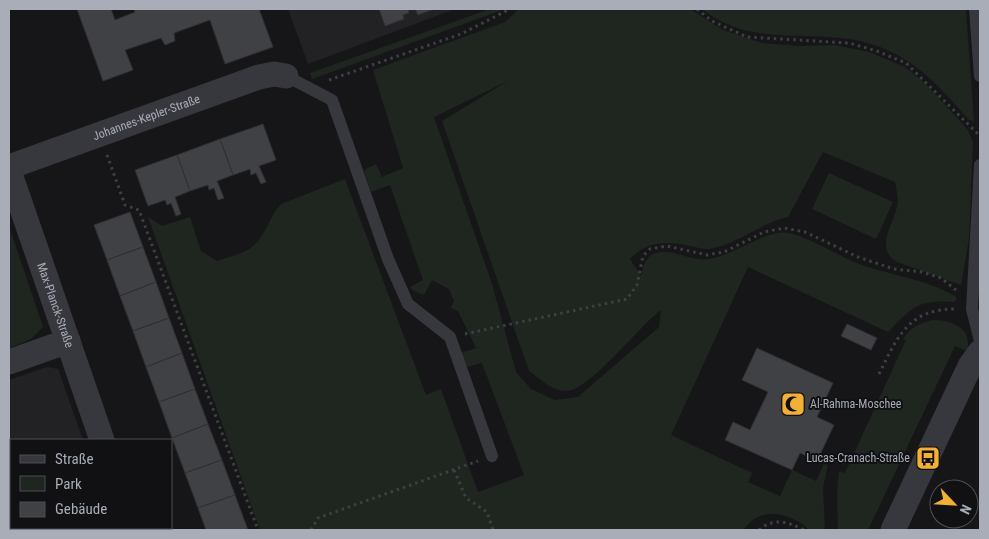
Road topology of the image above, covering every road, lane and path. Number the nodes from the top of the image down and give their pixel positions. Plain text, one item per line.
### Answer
1 (510, 9) edge
2 (697, 9) edge
3 (975, 9) edge
4 (286, 76) joint
5 (980, 76) edge
6 (310, 88) junction
7 (100, 134) junction
8 (980, 136) edge
9 (980, 165) edge
10 (9, 169) edge
11 (972, 309) junction
12 (450, 337) junction
13 (68, 340) junction
14 (980, 341) edge
15 (980, 352) edge
16 (9, 362) edge
17 (879, 374) dead end
18 (102, 439) edge
19 (492, 456) joint
20 (454, 470) junction
21 (258, 530) edge
22 (311, 530) edge
23 (493, 530) edge
24 (759, 530) edge
25 (804, 530) edge
26 (893, 530) edge

1 - 6 path
2 - 8 path
3 - 5 lane
4 - 6 lane
4 - 7 street, Johannes-Kepler-Straße
6 - 12 lane
7 - 10 street, Johannes-Kepler-Straße
7 - 21 path
9 - 11 lane
10 - 13 street, Max-Planck-Straße
11 - 12 path
11 - 14 lane
11 - 17 path
12 - 19 lane
13 - 16 street
13 - 18 street, Max-Planck-Straße
15 - 26 street
19 - 20 path
20 - 22 path
20 - 23 path
24 - 25 path

